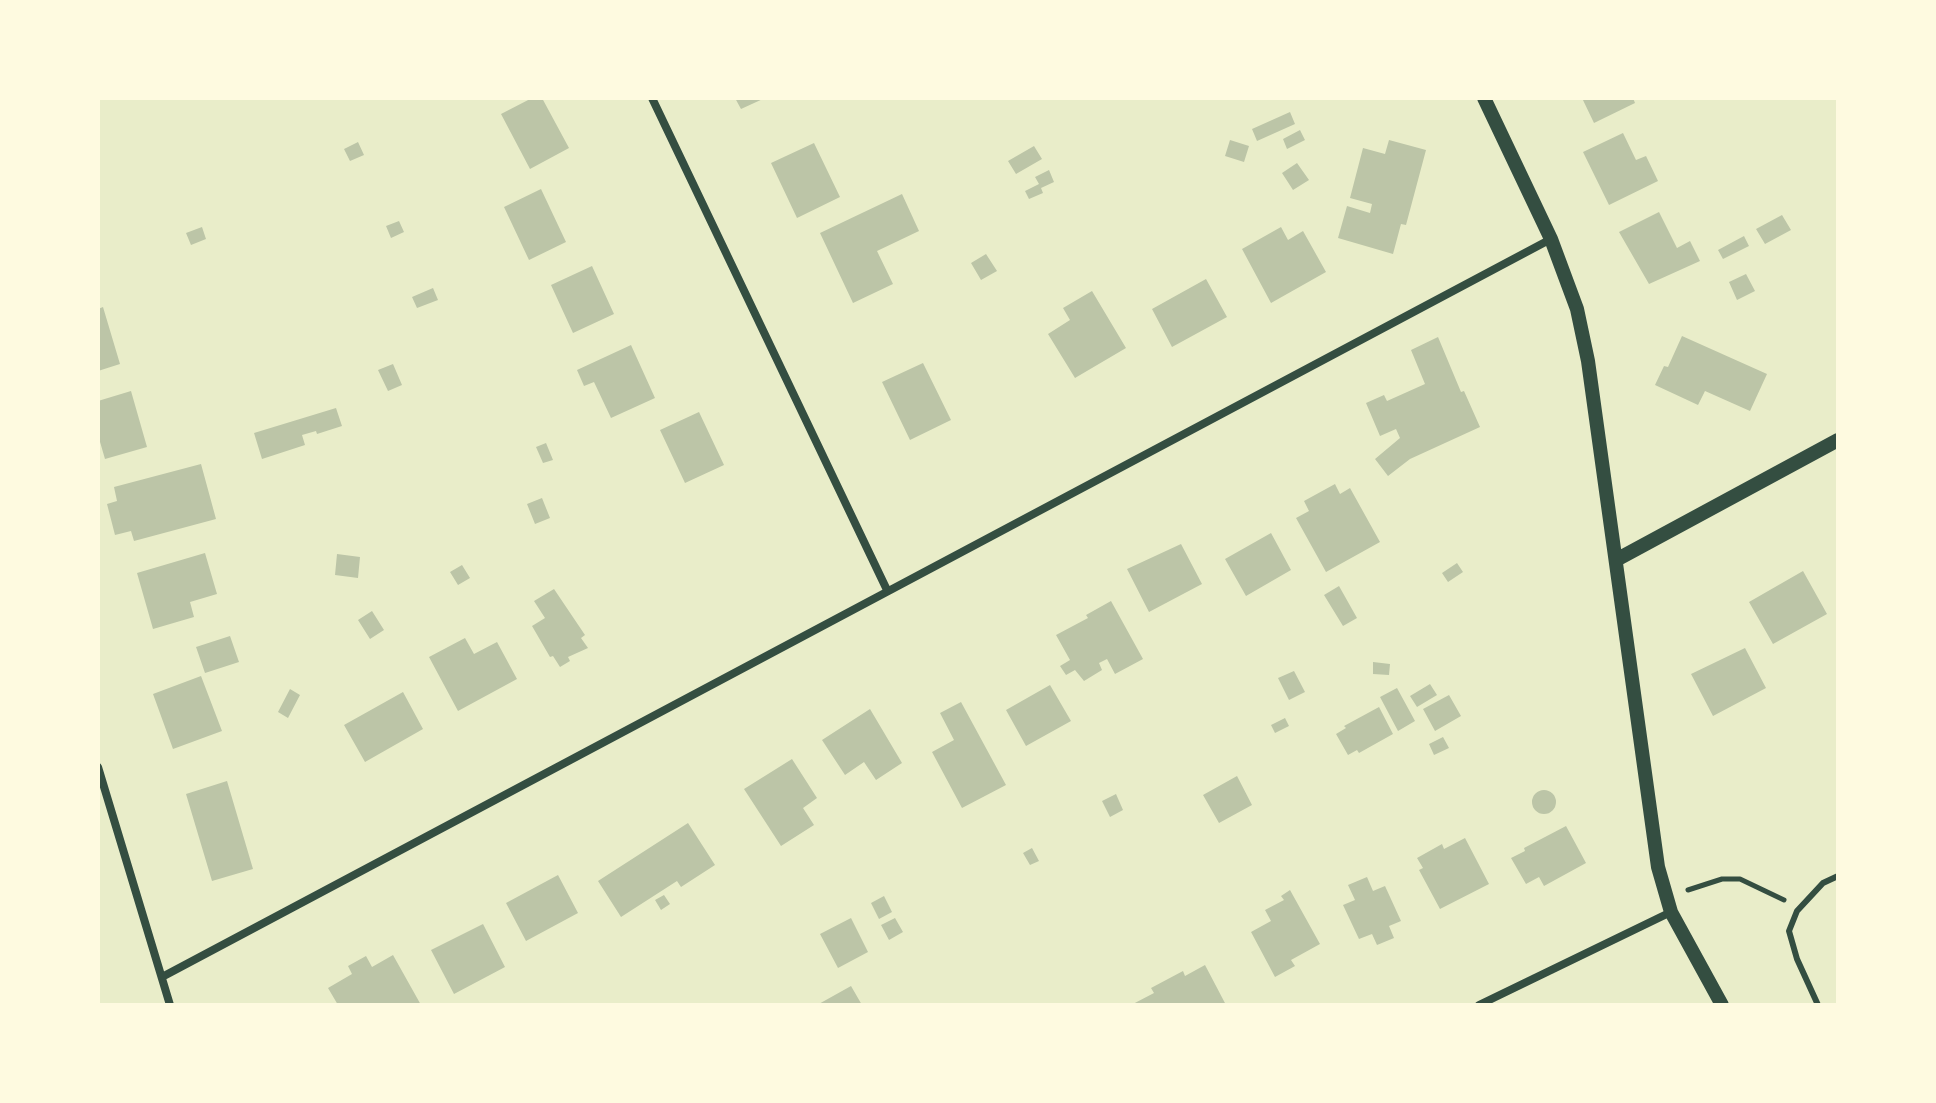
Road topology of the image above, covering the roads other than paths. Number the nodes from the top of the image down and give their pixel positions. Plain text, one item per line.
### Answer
1 (652, 98) edge
2 (1484, 98) edge
3 (1551, 239) junction
4 (1838, 440) edge
5 (1616, 560) junction
6 (887, 590) junction
7 (98, 767) edge
8 (1838, 876) edge
9 (1671, 912) junction
10 (162, 977) junction
11 (170, 1005) edge
12 (1479, 1005) edge
13 (1722, 1005) edge
14 (1818, 1005) edge

1 - 6 street
2 - 3 street
3 - 5 street
3 - 6 street
4 - 5 street
5 - 9 street
6 - 10 street
7 - 10 street
8 - 14 lane
9 - 12 street
9 - 13 street
10 - 11 street

